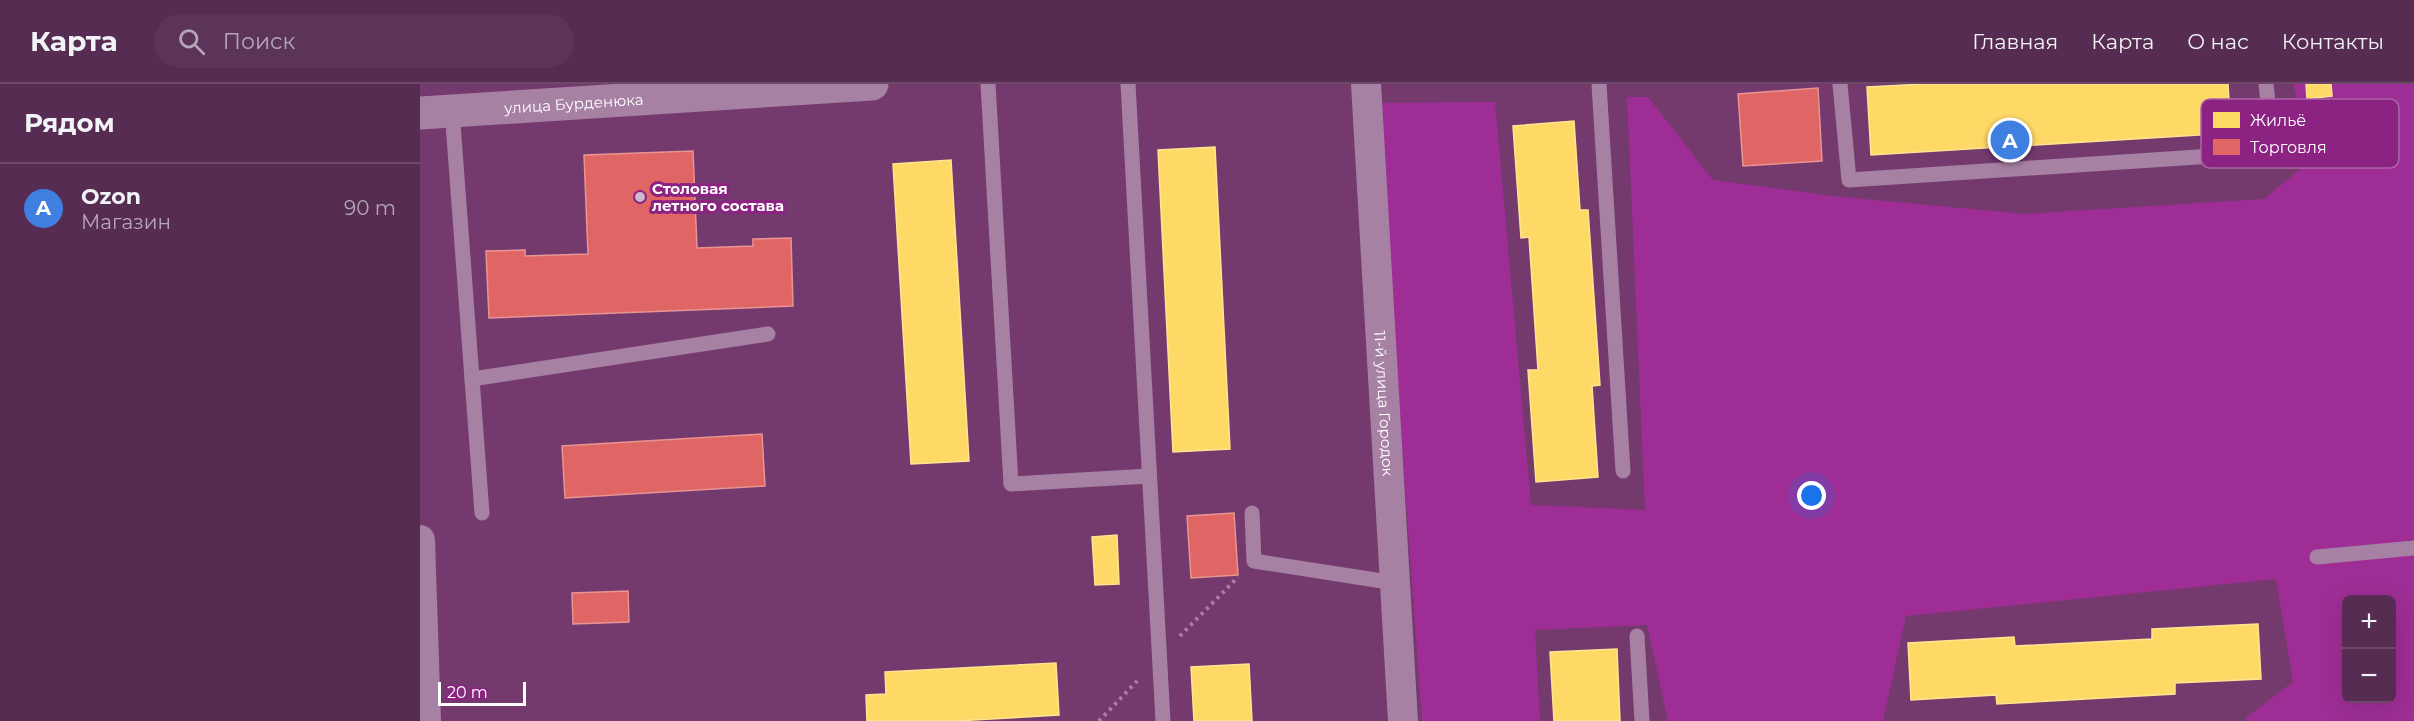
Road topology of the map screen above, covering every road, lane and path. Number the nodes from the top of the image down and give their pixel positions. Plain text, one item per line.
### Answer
1 (872, 84) edge
2 (988, 84) edge
3 (1128, 84) edge
4 (1366, 84) edge
5 (1599, 84) edge
6 (1840, 84) edge
7 (2266, 84) edge
8 (2268, 99) edge
9 (436, 111) edge
10 (2201, 157) edge
11 (768, 334) dead end
12 (472, 379) junction
13 (1623, 471) dead end
14 (1149, 476) junction
15 (482, 513) dead end
16 (1252, 513) dead end
17 (420, 540) edge
18 (2414, 548) edge
19 (2317, 557) dead end
20 (1395, 583) junction
21 (1637, 636) dead end
22 (426, 721) edge
23 (1163, 721) edge
24 (1403, 721) edge
25 (1642, 721) edge

1 - 9 street, улица Бурденюка
2 - 14 lane
3 - 14 lane
4 - 20 street, 11-й улица Городок
5 - 13 lane
6 - 10 lane
7 - 8 lane
9 - 12 lane
11 - 12 lane
12 - 15 lane
14 - 23 lane
16 - 20 lane
17 - 22 street
18 - 19 lane
20 - 24 street, 11-й улица Городок
21 - 25 lane

